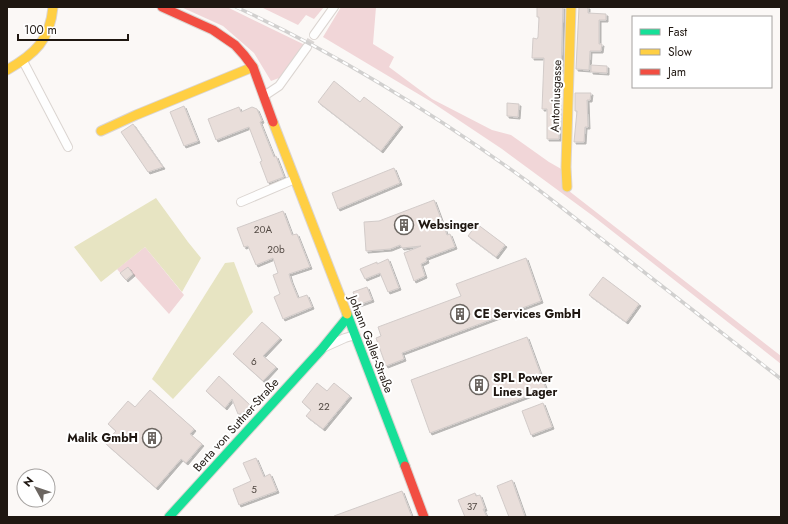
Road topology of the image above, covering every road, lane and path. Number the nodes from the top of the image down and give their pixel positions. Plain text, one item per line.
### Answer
1 (53, 7) edge
2 (162, 7) edge
3 (334, 7) edge
4 (571, 7) edge
5 (314, 35) tunnel mouth
6 (307, 47) tunnel mouth
7 (23, 61) junction
8 (253, 67) junction
9 (7, 70) edge
10 (264, 96) junction
11 (101, 131) dead end
12 (68, 147) dead end
13 (295, 179) junction
14 (566, 187) dead end
15 (241, 202) dead end
16 (347, 318) junction
17 (355, 335) junction
18 (321, 350) junction
19 (172, 516) edge
20 (424, 517) edge

1 - 7 street
2 - 8 street, Johann Galler-Straße
3 - 5 street
4 - 14 street, Antoniusgasse
6 - 10 street
7 - 9 street
7 - 12 street
8 - 10 street, Johann Galler-Straße
8 - 11 street
10 - 13 street, Johann Galler-Straße
13 - 15 street
13 - 16 street, Johann Galler-Straße
16 - 17 street, Johann Galler-Straße
16 - 18 street, Berta von Suttner-Straße
17 - 18 street, Berta von Suttner-Straße
17 - 20 street, Johann Galler-Straße
18 - 19 street, Berta von Suttner-Straße

